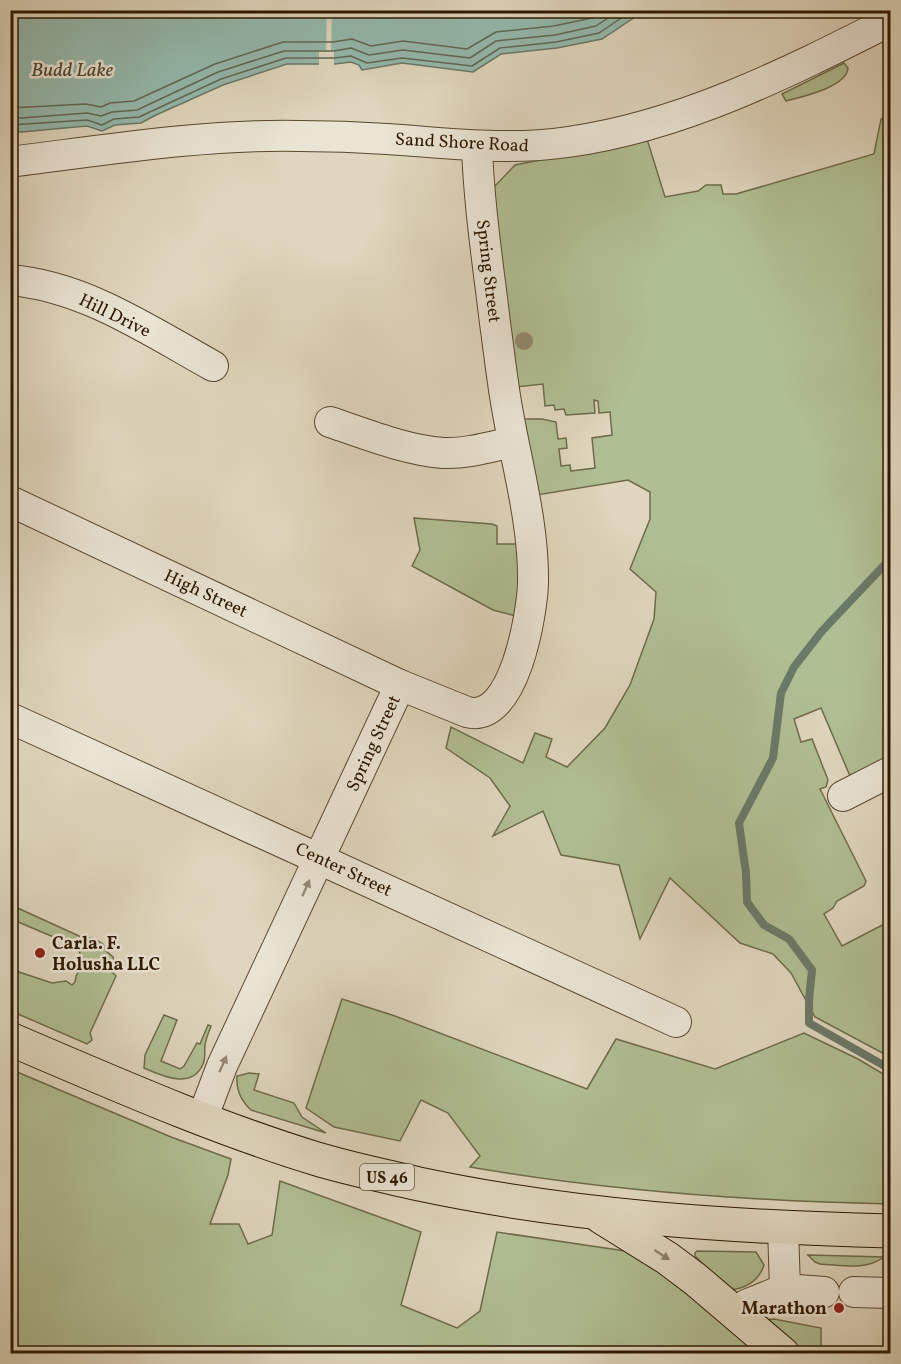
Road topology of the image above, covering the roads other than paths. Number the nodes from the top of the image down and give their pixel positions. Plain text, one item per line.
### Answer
1 (891, 21) edge
2 (477, 147) junction
3 (10, 162) edge
4 (10, 280) edge
5 (213, 366) dead end
6 (330, 422) dead end
7 (513, 442) junction
8 (10, 501) edge
9 (400, 685) junction
10 (10, 718) edge
11 (891, 772) edge
12 (843, 796) dead end
13 (319, 858) junction
14 (676, 1022) dead end
15 (10, 1039) edge
16 (202, 1119) junction
17 (594, 1213) junction
18 (783, 1228) junction
19 (891, 1231) edge
20 (785, 1289) junction
21 (824, 1292) dead end
22 (854, 1292) dead end
23 (891, 1293) edge
24 (737, 1314) junction
25 (783, 1353) edge

1 - 2 street, Sand Shore Road
2 - 3 street, Sand Shore Road
2 - 7 street, Spring Street
4 - 5 street, Hill Drive
6 - 7 street
7 - 9 street, Spring Street
8 - 9 street, High Street
9 - 13 street, Spring Street
10 - 13 street, Center Street
11 - 12 street
13 - 14 street, Center Street
16 -> 13 street, Spring Street
15 - 16 main road, US 46
16 - 17 main road, US 46
17 - 18 main road, US 46
17 -> 24 main road
18 - 19 main road, US 46
18 - 20 street
20 - 21 street
20 - 24 street
22 - 23 street
24 - 25 main road

